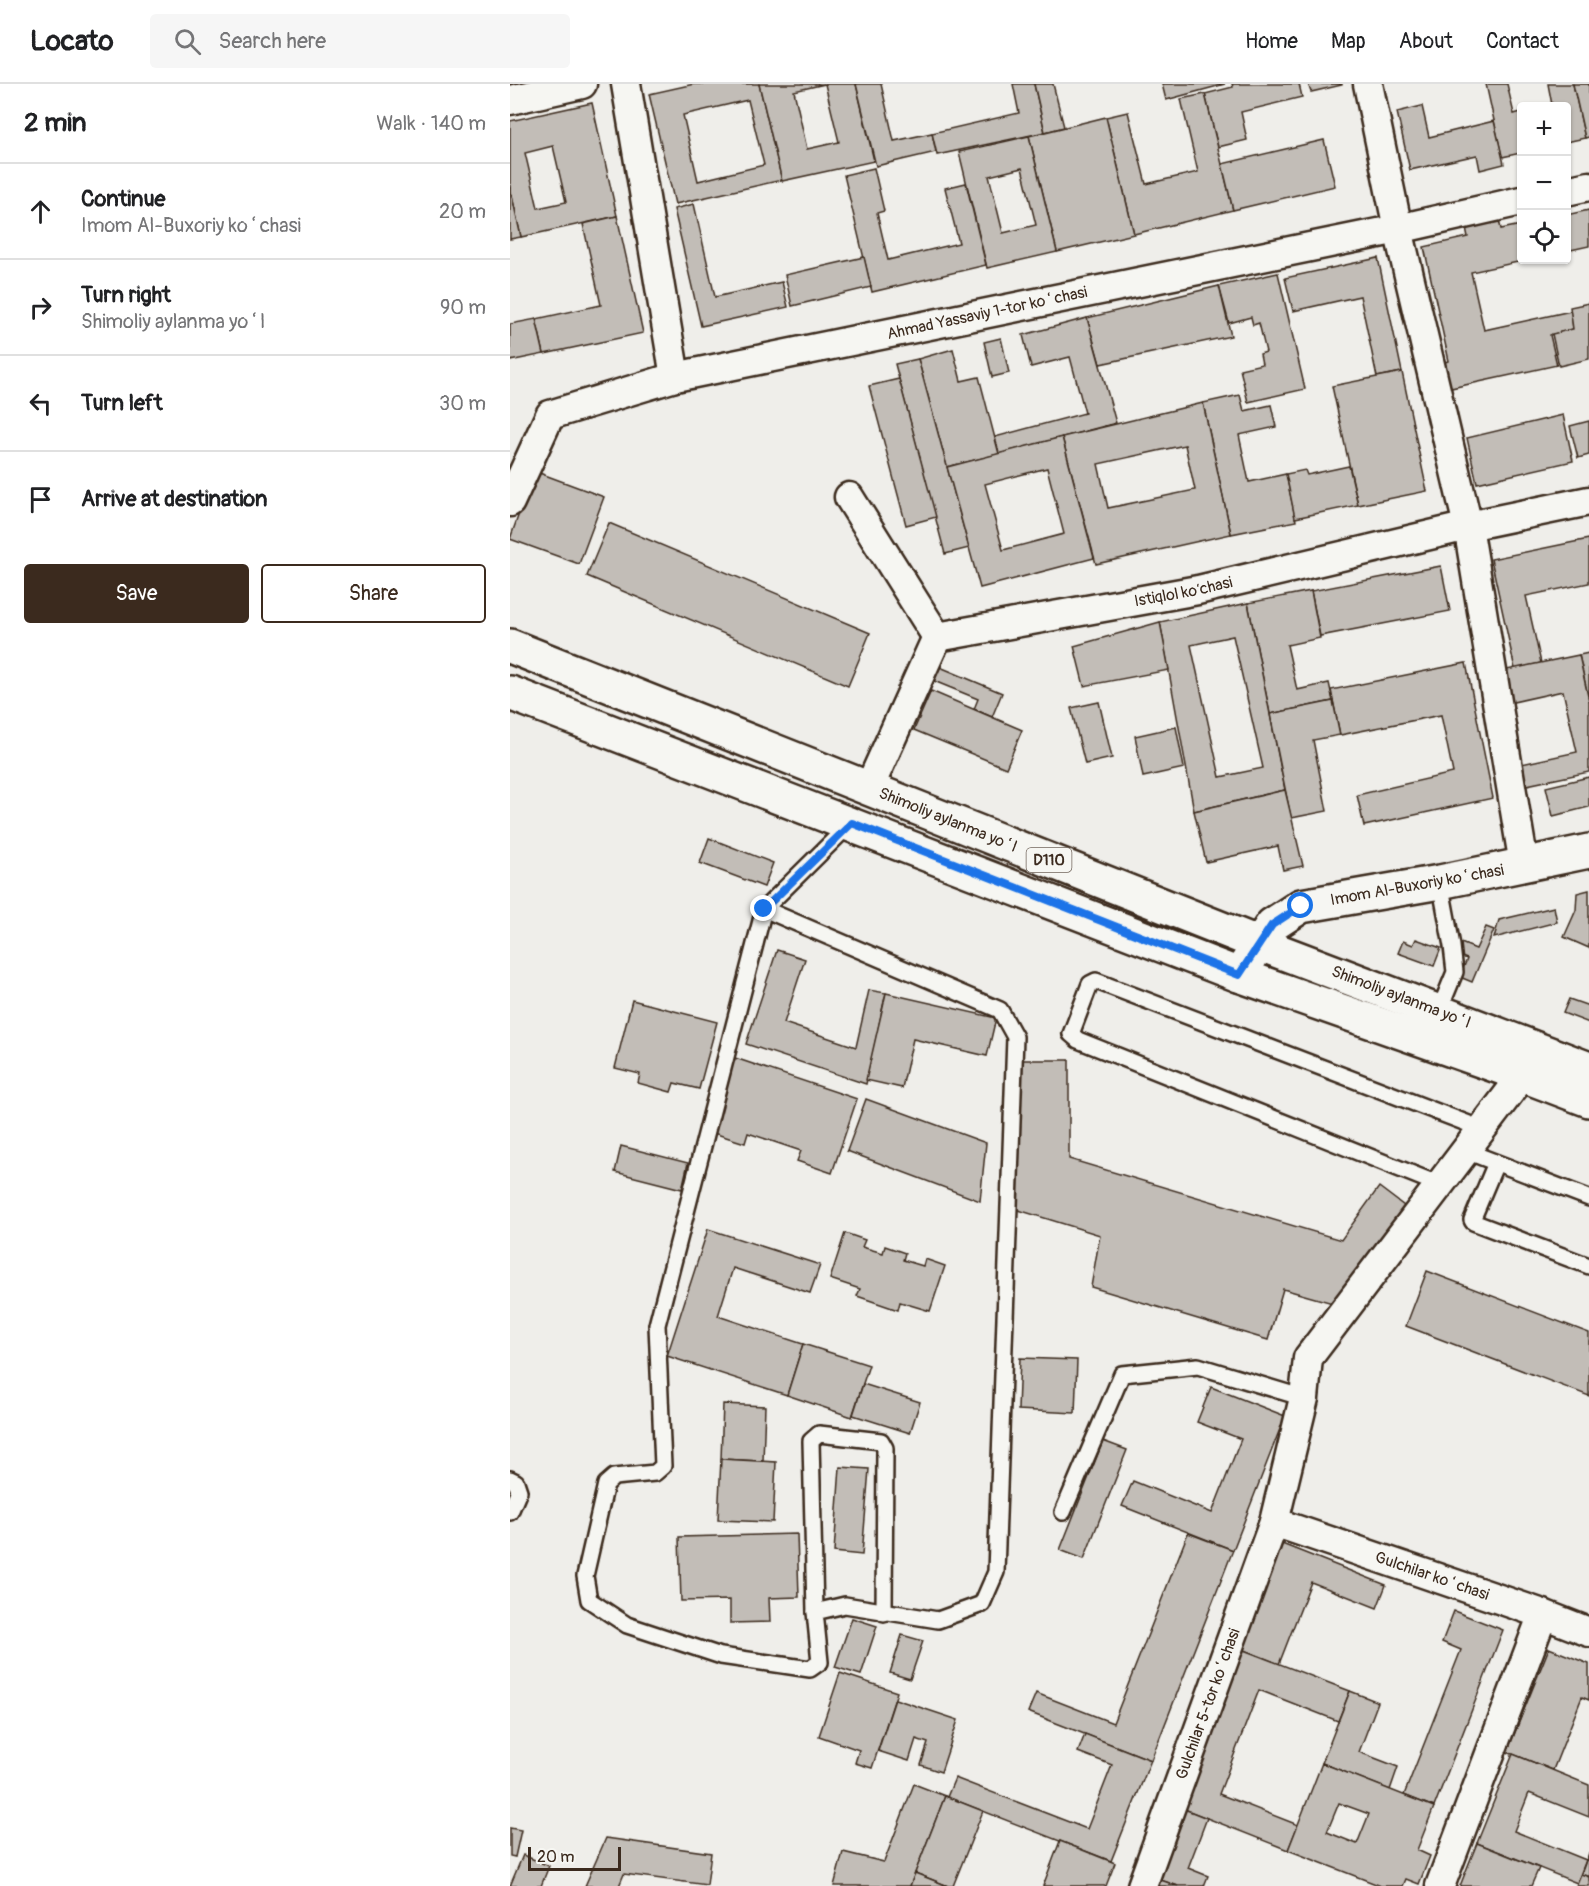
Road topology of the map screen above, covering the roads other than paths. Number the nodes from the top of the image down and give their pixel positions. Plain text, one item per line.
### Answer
1 (582, 84) edge
2 (626, 84) edge
3 (1368, 84) edge
4 (510, 100) edge
5 (1589, 186) edge
6 (1571, 190) edge
7 (1517, 202) edge
8 (1398, 229) junction
9 (675, 377) junction
10 (849, 497) dead end
11 (1589, 501) edge
12 (510, 502) edge
13 (1467, 526) junction
14 (937, 637) junction
15 (510, 646) edge
16 (510, 693) edge
17 (869, 788) junction
18 (852, 823) junction
19 (1589, 850) edge
20 (1524, 865) junction
21 (1440, 882) junction
22 (764, 909) junction
23 (1260, 944) junction
24 (1239, 975) junction
25 (1439, 1011) junction
26 (1589, 1069) edge
27 (1523, 1075) junction
28 (1589, 1100) edge
29 (1474, 1140) junction
30 (1496, 1163) junction
31 (1440, 1185) junction
32 (1589, 1198) edge
33 (1589, 1266) edge
34 (1304, 1398) junction
35 (510, 1479) edge
36 (510, 1512) edge
37 (1063, 1512) dead end
38 (1274, 1522) junction
39 (815, 1611) junction
40 (884, 1613) junction
41 (1543, 1614) junction
42 (1589, 1632) edge
43 (1142, 1886) edge
44 (1440, 1886) edge

1 - 4 street
2 - 9 street
3 - 8 street
5 - 6 street
7 - 8 street, Ahmad Yassaviy 1-tor koʻchasi
8 - 9 street, Ahmad Yassaviy 1-tor koʻchasi
8 - 13 street
9 - 12 street, Ahmad Yassaviy 1-tor koʻchasi
10 - 14 street
11 - 13 street, Istiqlol ko‘chasi
13 - 14 street, Istiqlol ko‘chasi
13 - 20 street
14 - 17 street
15 - 17 main road, Shimoliy aylanma yoʻl / D110
16 - 18 main road, Shimoliy aylanma yoʻl / D110
17 - 23 main road, Shimoliy aylanma yoʻl / D110
18 - 22 lane
18 - 24 main road, Shimoliy aylanma yoʻl / D110
19 - 20 main road, Imom Al-Buxoriy koʻchasi
20 - 21 main road, Imom Al-Buxoriy koʻchasi
21 - 23 main road, Imom Al-Buxoriy koʻchasi
21 - 25 lane
22 - 39 lane
22 - 40 lane
23 - 24 main road, Imom Al-Buxoriy koʻchasi
23 - 25 main road, Shimoliy aylanma yoʻl / D110
24 - 27 main road, Shimoliy aylanma yoʻl / D110
25 - 26 main road, Shimoliy aylanma yoʻl / D110
27 - 28 main road, Shimoliy aylanma yoʻl / D110
27 - 29 street, Gulchilar 5-tor koʻchasi
29 - 30 lane
29 - 31 street, Gulchilar 5-tor koʻchasi
29 - 31 lane
30 - 32 lane
30 - 33 lane
31 - 34 street, Gulchilar 5-tor koʻchasi
34 - 37 lane
34 - 38 street, Gulchilar 5-tor koʻchasi
35 - 36 lane
38 - 41 street, Gulchilar koʻchasi
38 - 43 street, Gulchilar 5-tor koʻchasi
39 - 40 lane
39 - 40 lane
41 - 42 street, Gulchilar koʻchasi
41 - 44 street

